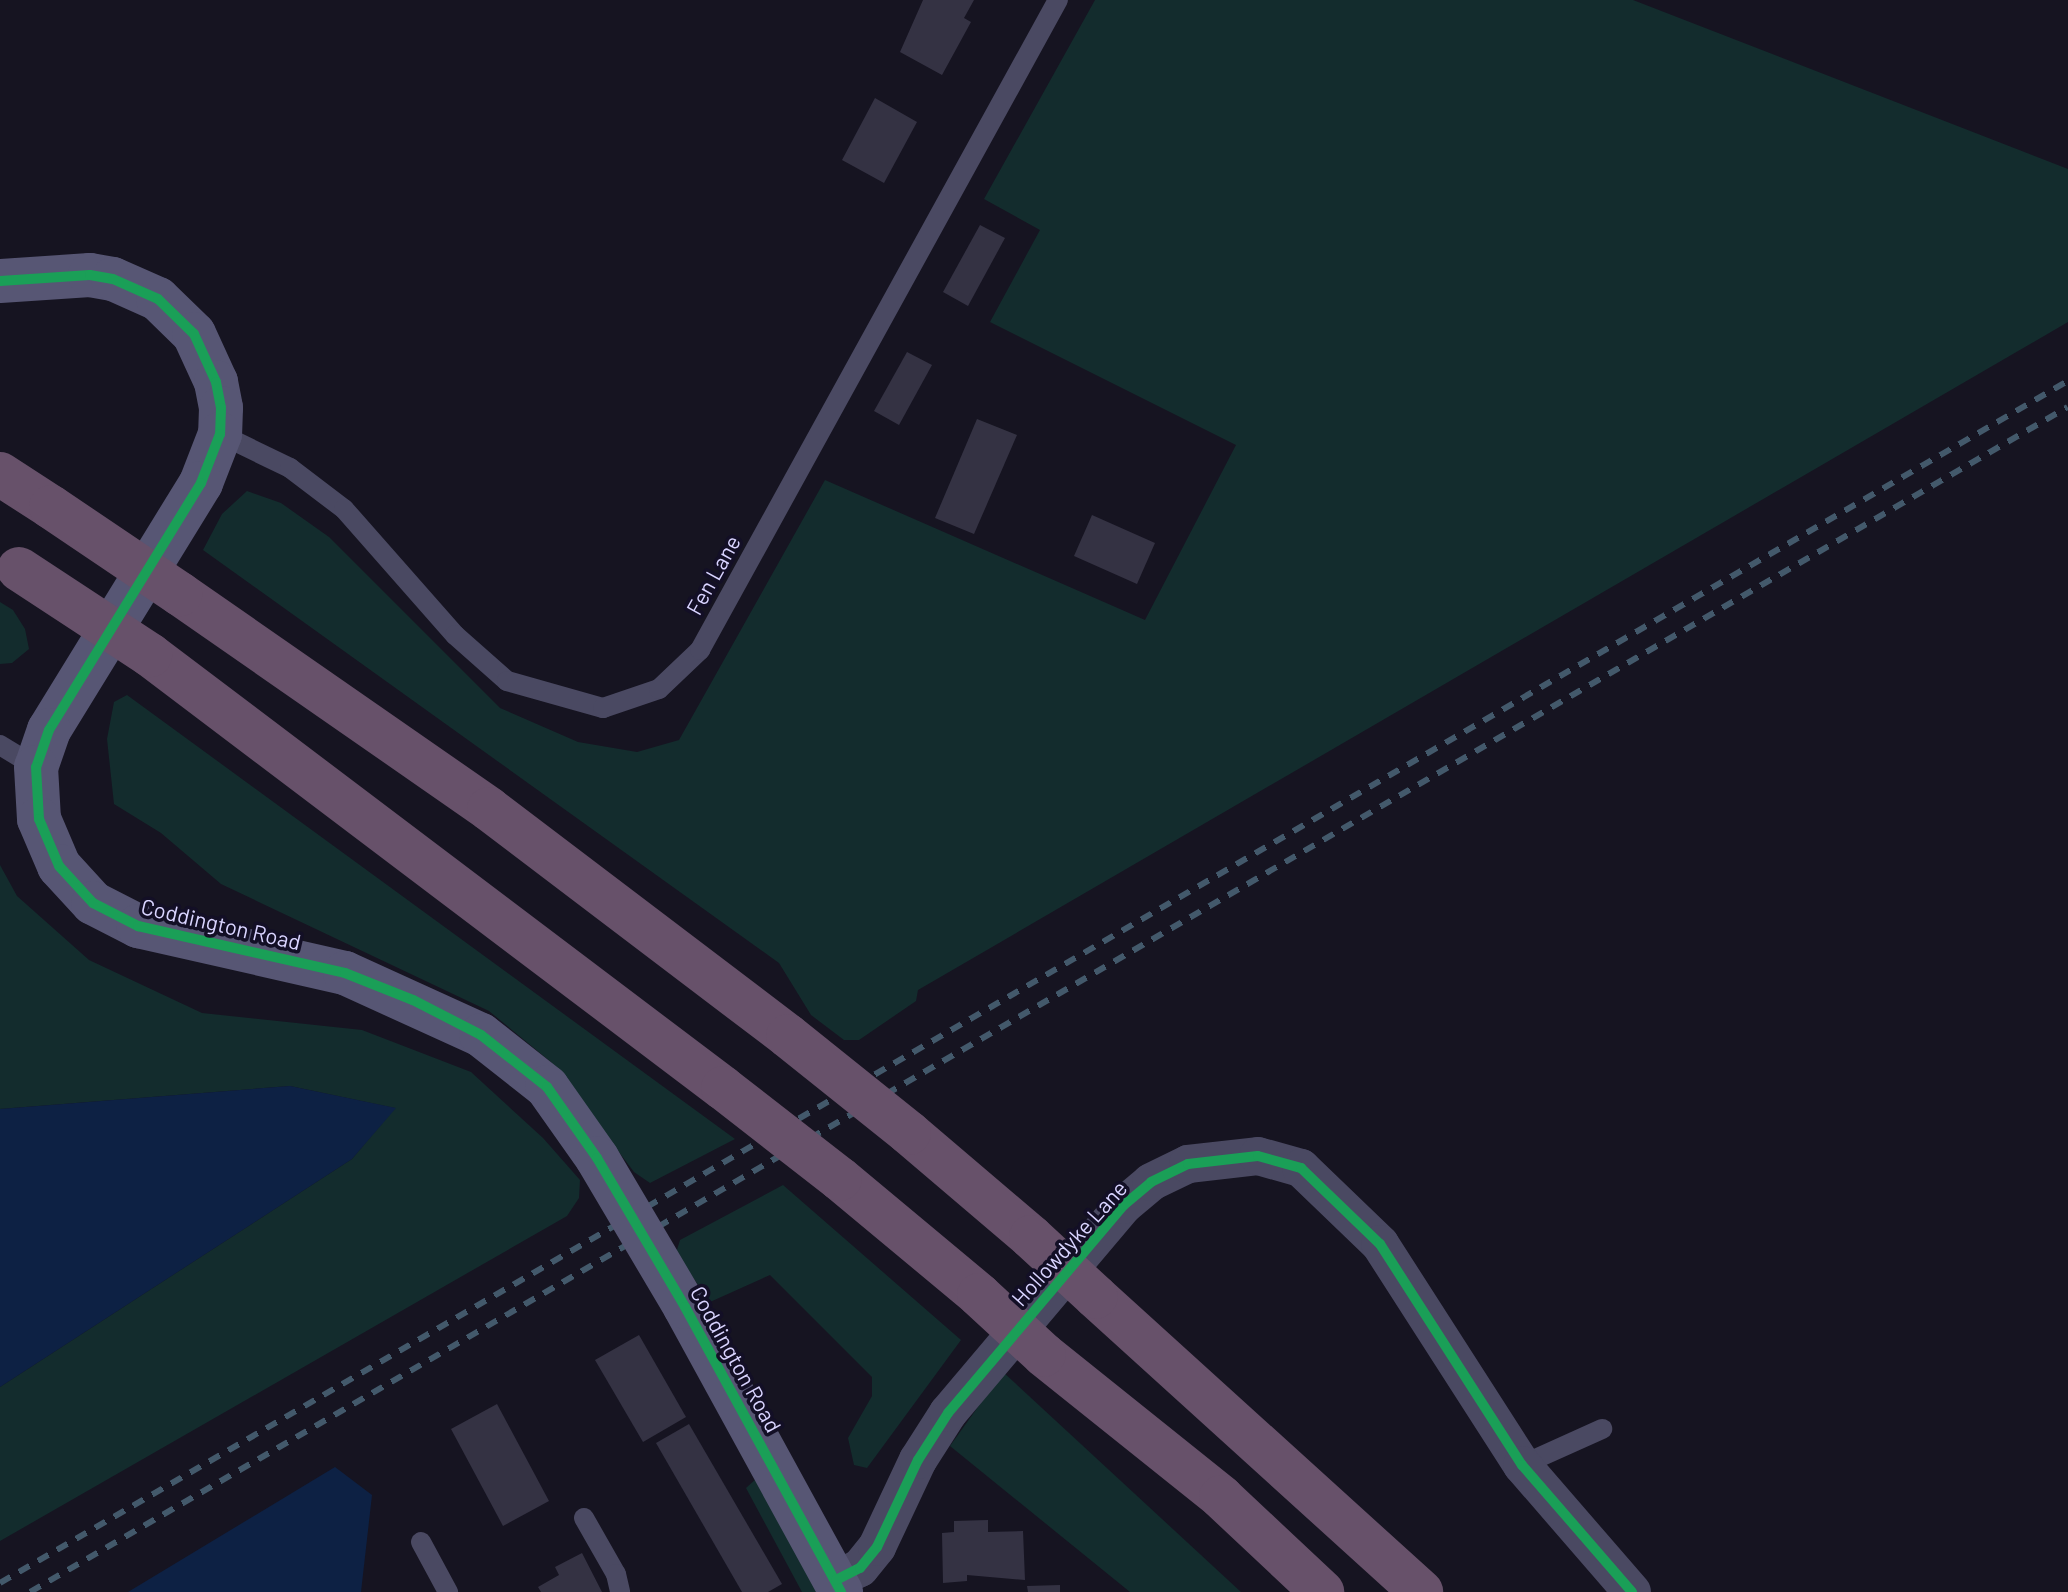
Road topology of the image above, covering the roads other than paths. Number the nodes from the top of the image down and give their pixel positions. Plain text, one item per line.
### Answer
1 (1058, 0) edge
2 (0, 281) edge
3 (220, 434) junction
4 (0, 474) edge
5 (9, 563) edge
6 (18, 756) edge
7 (1602, 1429) dead end
8 (1522, 1465) junction
9 (584, 1518) dead end
10 (421, 1542) dead end
11 (838, 1586) edge
12 (448, 1592) edge
13 (620, 1592) edge
14 (1322, 1592) edge
15 (1421, 1592) edge
16 (1632, 1592) edge

1 - 3 lane, Fen Lane
2 - 3 street, Coddington Road
3 - 6 street, Coddington Road
4 - 15 highway, bridge
5 - 14 highway, bridge
6 - 11 street, Coddington Road, bridge
7 - 8 lane
8 - 11 street, Hollowdyke Lane
8 - 16 street, Hollowdyke Lane
9 - 13 lane
10 - 12 lane

